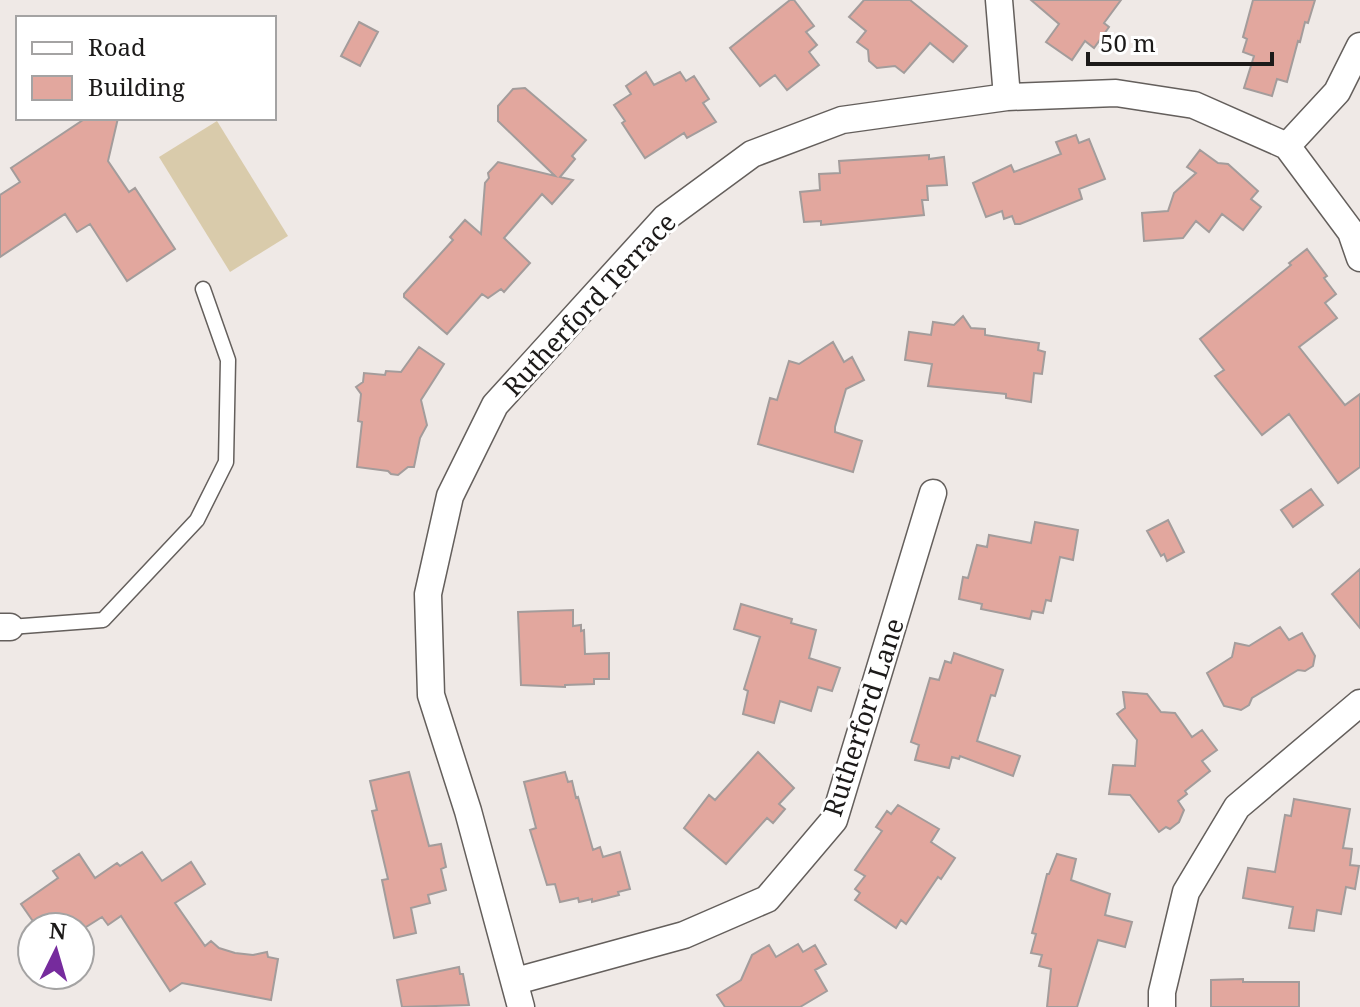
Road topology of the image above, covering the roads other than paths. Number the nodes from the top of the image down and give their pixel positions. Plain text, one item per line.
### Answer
1 (999, 0) edge
2 (1360, 46) edge
3 (1007, 97) junction
4 (1287, 146) junction
5 (1360, 258) edge
6 (203, 289) dead end
7 (933, 493) dead end
8 (5, 627) edge
9 (1360, 703) edge
10 (516, 981) junction
11 (521, 1007) edge
12 (1162, 1007) edge

1 - 3 street
2 - 4 street
3 - 4 street, Rutherford Terrace
3 - 10 street, Rutherford Terrace
4 - 5 street, Rutherford Terrace
6 - 8 lane
7 - 10 street, Rutherford Lane
9 - 12 street
10 - 11 street, Rutherford Terrace

